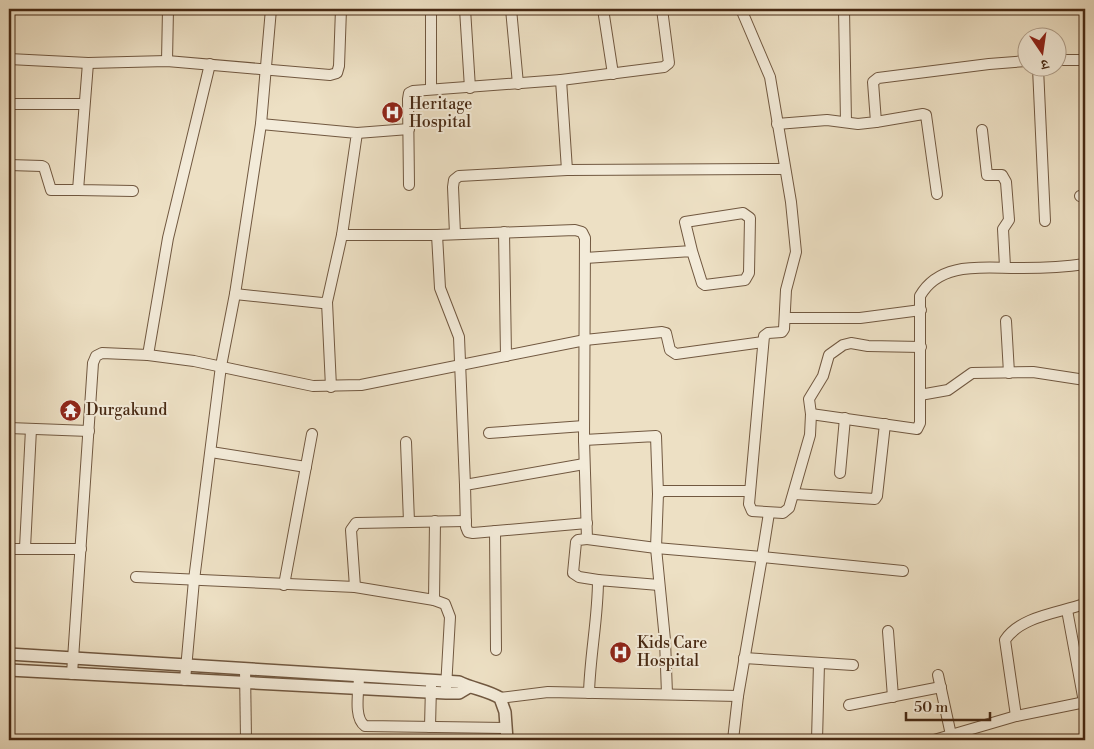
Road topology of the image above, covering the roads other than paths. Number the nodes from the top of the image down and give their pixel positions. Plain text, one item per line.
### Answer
1 (168, 9) edge
2 (271, 9) edge
3 (341, 9) edge
4 (431, 9) edge
5 (465, 9) edge
6 (511, 9) edge
7 (603, 9) edge
8 (662, 9) edge
9 (741, 9) edge
10 (844, 9) edge
11 (9, 60) edge
12 (1066, 60) edge
13 (1085, 60) edge
14 (168, 62) junction
15 (1016, 62) edge
16 (88, 63) junction
17 (210, 64) junction
18 (265, 68) junction
19 (613, 74) junction
20 (1038, 78) edge
21 (561, 80) junction
22 (518, 84) junction
23 (470, 88) junction
24 (432, 89) junction
25 (9, 104) edge
26 (84, 104) junction
27 (846, 122) junction
28 (876, 122) junction
29 (261, 124) junction
30 (778, 124) junction
31 (408, 129) junction
32 (982, 130) dead end
33 (357, 133) junction
34 (9, 165) edge
35 (784, 169) junction
36 (567, 170) junction
37 (409, 185) dead end
38 (78, 190) junction
39 (133, 191) dead end
40 (937, 194) dead end
41 (1045, 221) dead end
42 (504, 232) junction
43 (455, 234) junction
44 (342, 235) junction
45 (437, 235) junction
46 (692, 251) junction
47 (585, 258) junction
48 (1085, 264) edge
49 (1005, 267) junction
50 (235, 294) junction
51 (327, 302) junction
52 (921, 310) junction
53 (785, 318) junction
54 (1006, 321) dead end
55 (585, 340) junction
56 (763, 342) junction
57 (921, 346) junction
58 (148, 355) junction
59 (506, 356) junction
60 (221, 366) junction
61 (461, 366) junction
62 (1009, 373) junction
63 (1085, 380) edge
64 (331, 387) junction
65 (920, 395) junction
66 (811, 414) junction
67 (846, 418) junction
68 (885, 424) junction
69 (584, 426) junction
70 (9, 428) edge
71 (31, 429) junction
72 (89, 431) junction
73 (489, 433) dead end
74 (312, 434) dead end
75 (584, 440) junction
76 (406, 442) dead end
77 (211, 452) junction
78 (584, 464) junction
79 (306, 467) junction
80 (840, 473) dead end
81 (465, 486) junction
82 (750, 491) junction
83 (658, 494) junction
84 (794, 494) junction
85 (769, 513) junction
86 (466, 521) junction
87 (409, 522) junction
88 (436, 522) junction
89 (587, 523) junction
90 (495, 531) junction
91 (587, 539) junction
92 (25, 548) junction
93 (656, 548) junction
94 (9, 549) edge
95 (81, 549) junction
96 (762, 557) junction
97 (903, 571) dead end
98 (136, 577) dead end
99 (194, 580) junction
100 (598, 580) junction
101 (284, 585) junction
102 (659, 585) junction
103 (355, 587) junction
104 (434, 600) junction
105 (1085, 601) edge
106 (1067, 610) junction
107 (888, 631) dead end
108 (496, 650) dead end
109 (9, 654) edge
110 (74, 658) junction
111 (744, 658) junction
112 (819, 663) junction
113 (187, 664) junction
114 (853, 665) dead end
115 (245, 669) junction
116 (9, 670) edge
117 (72, 674) junction
118 (938, 675) dead end
119 (359, 676) junction
120 (185, 680) junction
121 (431, 680) junction
122 (447, 681) junction
123 (245, 684) junction
124 (469, 687) junction
125 (941, 687) junction
126 (359, 689) junction
127 (430, 693) junction
128 (446, 693) junction
129 (589, 693) junction
130 (667, 694) junction
131 (738, 696) junction
132 (893, 697) junction
133 (500, 698) junction
134 (1084, 702) edge
135 (848, 705) dead end
136 (1016, 716) junction
137 (430, 727) junction
138 (506, 728) junction
139 (950, 736) junction
140 (246, 740) edge
141 (507, 740) edge
142 (733, 740) edge
143 (817, 740) edge
144 (934, 740) edge

1 - 14 street
2 - 18 street
3 - 18 street
4 - 24 street
5 - 23 street
6 - 22 street
7 - 19 street
8 - 19 street
9 - 30 street
10 - 27 street
11 - 16 street
12 - 13 street
14 - 16 street
14 - 17 street
15 - 28 street
16 - 26 street
17 - 18 street
17 - 58 street
18 - 29 street
19 - 21 street
20 - 41 street
21 - 22 street
21 - 36 street
22 - 23 street
23 - 24 street
24 - 31 street
25 - 26 street
26 - 38 street
27 - 28 street
27 - 30 street
28 - 40 street
29 - 33 street
29 - 50 street
30 - 35 street
31 - 33 street
31 - 37 street
32 - 49 street
33 - 44 street
34 - 38 street
35 - 36 street
35 - 53 street
36 - 43 street
38 - 39 street
42 - 43 street
42 - 47 street
42 - 59 street
43 - 45 street
44 - 45 street
44 - 51 street
45 - 61 street
46 - 46 street
46 - 47 street
47 - 55 street
48 - 49 street
49 - 52 street
50 - 51 street
50 - 60 street
51 - 64 street
52 - 53 street
52 - 57 street
53 - 56 street
54 - 62 street
55 - 56 street
55 - 59 street
55 - 69 street
56 - 82 street
57 - 65 street
57 - 66 street
58 - 60 street
58 - 72 street
59 - 61 street
60 - 64 street
60 - 77 street
61 - 64 street
61 - 81 street
62 - 63 street
62 - 65 street
65 - 68 street
66 - 67 street
66 - 84 street
67 - 68 street
67 - 80 street
68 - 84 street
69 - 73 street
69 - 75 street
70 - 71 street
71 - 72 street
71 - 92 street
72 - 95 street
74 - 79 street
75 - 78 street
75 - 83 street
76 - 87 street
77 - 79 street
77 - 99 street
78 - 81 street
78 - 89 street
79 - 101 street
81 - 86 street
82 - 83 street
82 - 85 street
83 - 93 street
84 - 85 street
85 - 96 street
86 - 88 street
86 - 90 street
87 - 88 street
87 - 103 street
88 - 104 street
89 - 90 street
89 - 91 street
90 - 108 street
91 - 93 street
91 - 100 street
92 - 94 street
92 - 95 street
93 - 96 street
93 - 102 street
95 - 110 street
96 - 97 street
96 - 111 street
98 - 99 street
99 - 101 street
99 - 113 street
100 - 102 street
100 - 129 street
101 - 103 street
102 - 130 street
103 - 104 street
104 - 122 street
105 - 106 street
106 - 134 street
106 - 136 street
107 - 132 street
109 - 110 street
110 - 113 street
110 - 117 street
111 - 112 street
111 - 131 street
112 - 114 street
112 - 143 street
113 - 115 street
113 - 120 street
115 - 119 street
115 - 123 street
116 - 117 street
117 - 120 street
118 - 125 street
119 - 121 street
119 - 126 street
120 - 123 street
121 - 122 street
121 - 127 street
122 - 124 street
122 - 128 street
123 - 126 street
123 - 140 street
124 - 128 street
124 - 133 street
125 - 132 street
125 - 139 street
126 - 127 street
126 - 137 street
127 - 128 street
127 - 137 street
129 - 130 street
129 - 133 street
130 - 131 street
131 - 142 street
132 - 135 street
133 - 138 street
134 - 136 street
136 - 139 street
137 - 138 street
138 - 141 street
139 - 144 street

